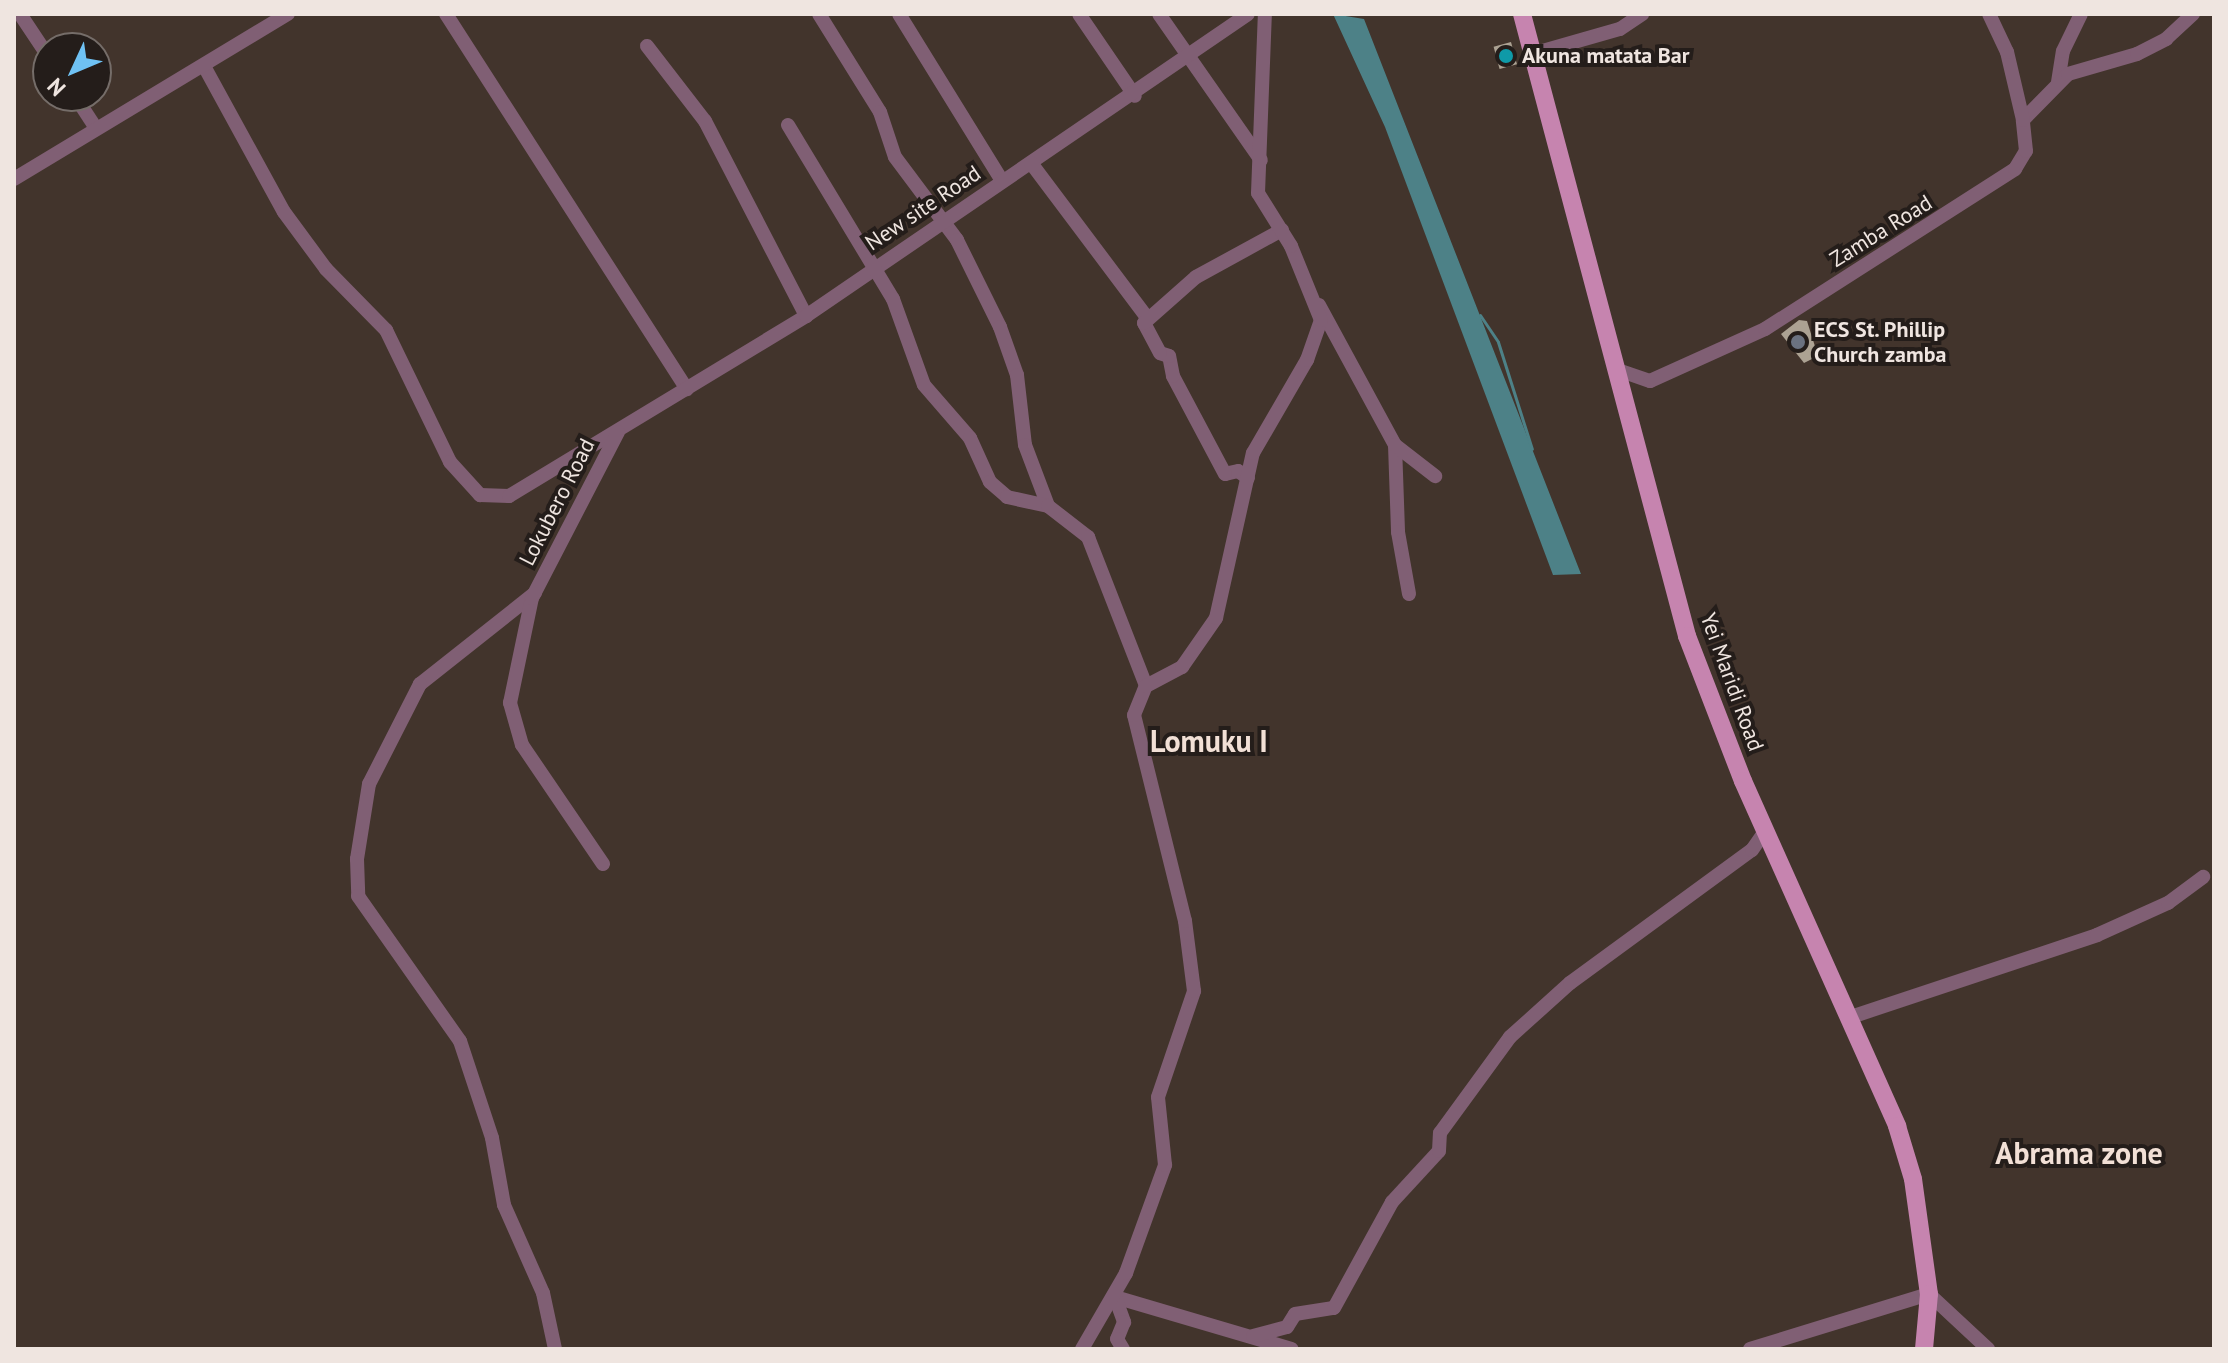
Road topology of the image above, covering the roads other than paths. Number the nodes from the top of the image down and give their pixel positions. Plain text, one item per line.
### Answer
1 (20, 14) edge
2 (288, 14) edge
3 (446, 14) edge
4 (819, 14) edge
5 (899, 14) edge
6 (1079, 14) edge
7 (1159, 14) edge
8 (1248, 14) edge
9 (1265, 14) edge
10 (1522, 14) edge
11 (1642, 14) edge
12 (1989, 14) edge
13 (2081, 14) edge
14 (2193, 14) edge
15 (32, 32) edge
16 (647, 46) dead end
17 (1532, 54) junction
18 (1191, 57) junction
19 (204, 66) junction
20 (2058, 82) junction
21 (1135, 96) junction
22 (85, 112) edge
23 (2023, 120) junction
24 (788, 125) dead end
25 (95, 127) junction
26 (1261, 160) junction
27 (1031, 163) junction
28 (14, 179) edge
29 (1002, 181) junction
30 (943, 220) junction
31 (1282, 230) junction
32 (874, 266) junction
33 (1319, 305) junction
34 (806, 316) junction
35 (1146, 316) junction
36 (1618, 370) junction
37 (687, 389) junction
38 (618, 432) junction
39 (1395, 445) junction
40 (1435, 476) dead end
41 (1248, 478) junction
42 (1048, 506) junction
43 (535, 593) junction
44 (1409, 594) dead end
45 (1146, 686) junction
46 (1766, 830) junction
47 (603, 864) dead end
48 (2203, 877) dead end
49 (1851, 1017) junction
50 (1929, 1294) junction
51 (1115, 1297) junction
52 (1253, 1336) junction
53 (555, 1349) edge
54 (1082, 1349) edge
55 (1123, 1349) edge
56 (1292, 1349) edge
57 (1750, 1349) edge
58 (1924, 1349) edge
59 (1988, 1349) edge

1 - 15 street
2 - 19 street
3 - 37 street
4 - 30 street
5 - 29 street
6 - 21 street
7 - 18 street
8 - 18 street, New site Road
9 - 26 street
10 - 17 main road, Yei Maridi Road
11 - 17 street
12 - 23 street, Zamba Road
13 - 20 street
14 - 20 street
16 - 34 street
17 - 36 main road, Yei Maridi Road
18 - 21 street, New site Road
18 - 26 street
19 - 25 street
19 - 38 street, New site Road
20 - 23 street
21 - 27 street, New site Road
22 - 25 street
23 - 36 street, Zamba Road
24 - 32 street
25 - 28 street
26 - 31 street
27 - 29 street, New site Road
27 - 35 street
29 - 30 street, New site Road
30 - 32 street, New site Road
30 - 42 street
31 - 33 street
31 - 35 street
32 - 34 street, New site Road
32 - 42 street
33 - 39 street
33 - 41 street
34 - 37 street, New site Road
35 - 41 street
36 - 46 main road, Yei Maridi Road
37 - 38 street, New site Road
38 - 43 street, Lokubero Road
39 - 40 street
39 - 44 street
41 - 45 street
42 - 45 street
43 - 47 street
43 - 53 street
45 - 51 street
46 - 49 main road, Yei Maridi Road
46 - 52 street
48 - 49 street
49 - 50 main road, Yei Maridi Road
50 - 57 street
50 - 58 main road, Yei Maridi Road
50 - 59 street
51 - 52 street
51 - 54 street
51 - 55 street
52 - 56 street

